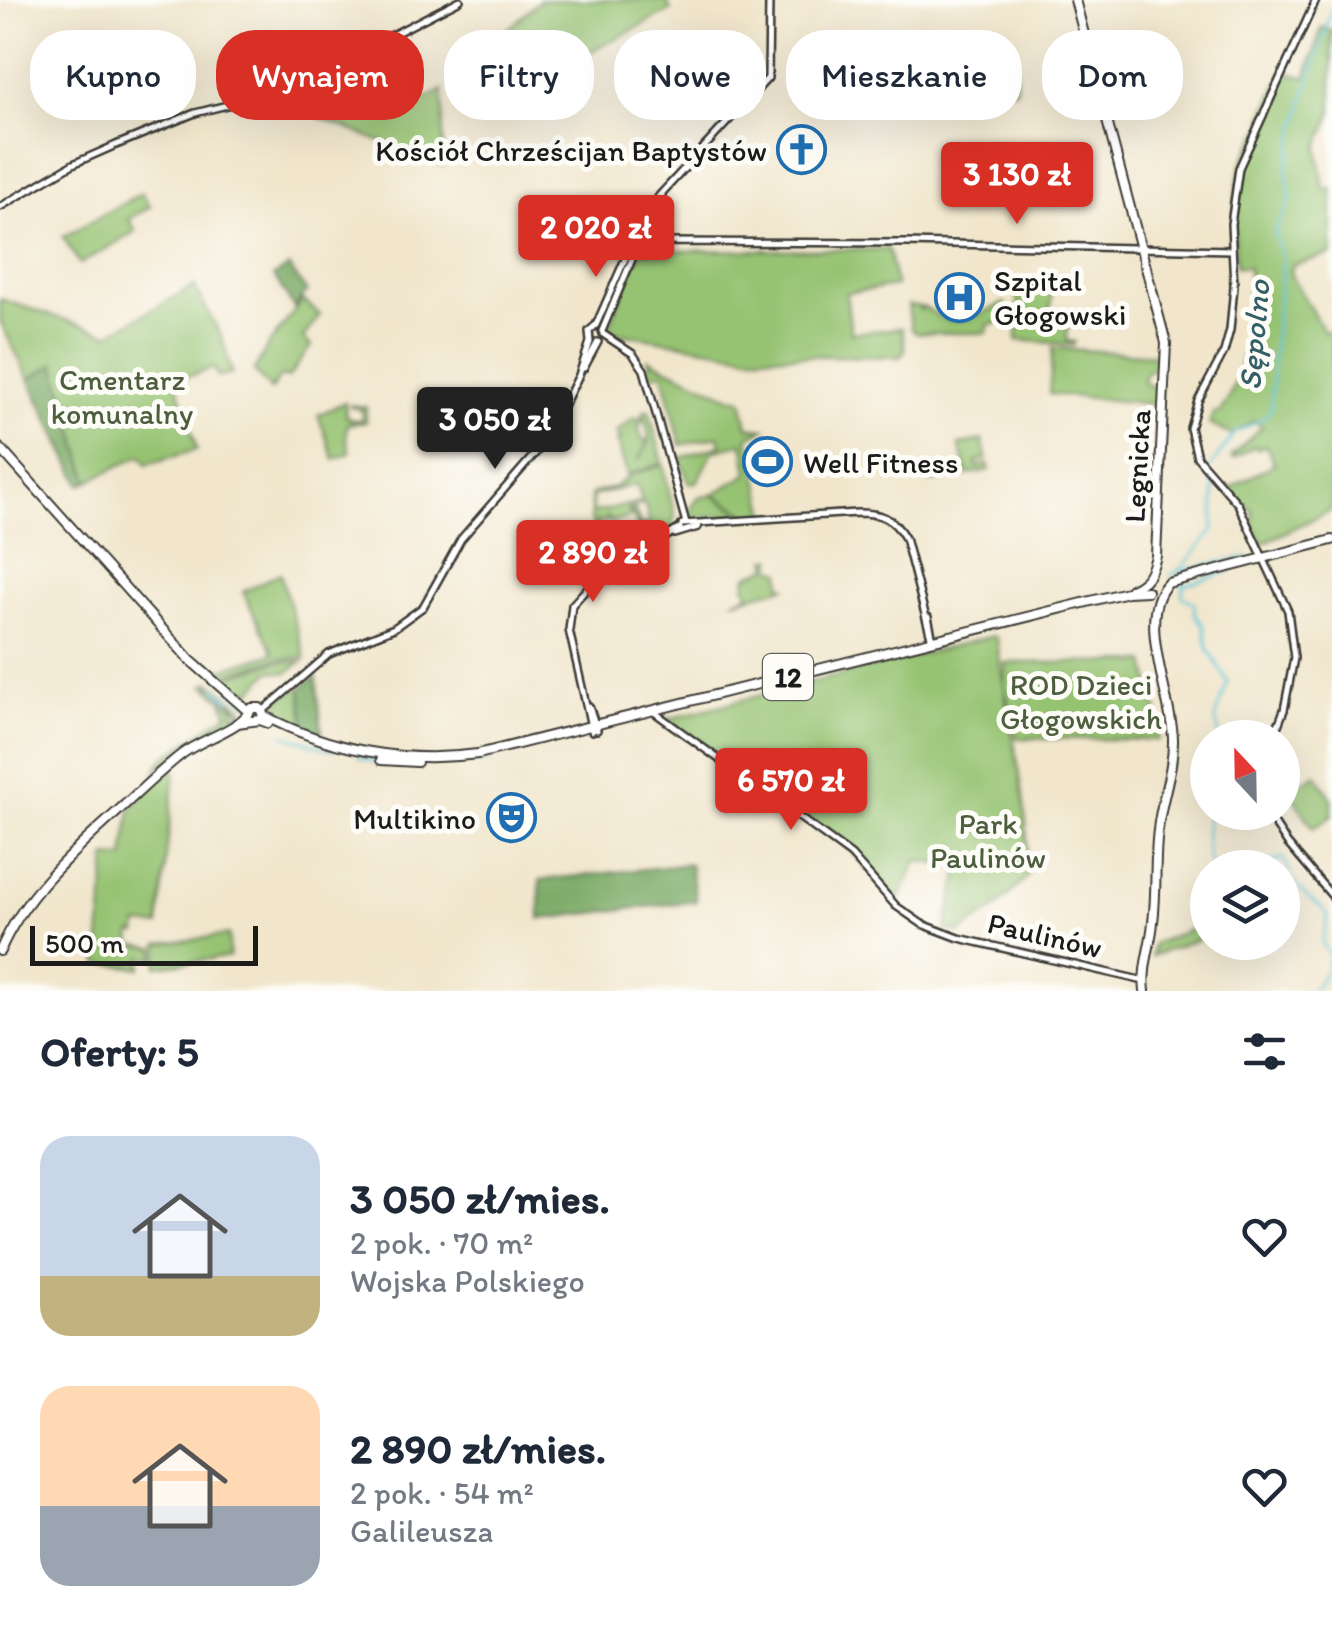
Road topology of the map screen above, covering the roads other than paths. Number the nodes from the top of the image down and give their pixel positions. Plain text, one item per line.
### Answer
1 (460, 0) edge
2 (770, 0) edge
3 (1077, 0) edge
4 (1316, 0) edge
5 (402, 30) edge
6 (216, 108) edge
7 (663, 192) junction
8 (0, 206) edge
9 (647, 228) junction
10 (635, 234) junction
11 (662, 242) junction
12 (639, 243) junction
13 (1142, 247) junction
14 (1232, 250) junction
15 (600, 335) junction
16 (590, 340) junction
17 (579, 375) junction
18 (0, 448) edge
19 (678, 503) junction
20 (713, 523) junction
21 (704, 524) junction
22 (684, 527) junction
23 (666, 537) junction
24 (1332, 540) edge
25 (1264, 557) junction
26 (1154, 585) junction
27 (932, 637) junction
28 (654, 712) junction
29 (251, 713) junction
30 (1280, 720) edge
31 (593, 726) junction
32 (1279, 830) edge
33 (1332, 896) edge
34 (0, 951) edge
35 (1139, 982) edge

1 - 5 street
2 - 7 street
3 - 13 main road, Legnicka
4 - 14 street
6 - 8 street
7 - 9 street
7 - 10 street
9 - 11 street
9 - 12 street
10 - 12 street
10 - 12 street
11 - 12 street
11 - 13 street
12 - 15 street
13 - 14 street
13 - 26 main road, Legnicka
14 - 25 street
15 - 16 street
15 - 16 street
15 - 17 street
15 - 19 street
16 - 17 street
17 - 29 street
18 - 29 main road
19 - 21 street
19 - 22 street
19 - 23 street
20 - 21 street
20 - 22 street
20 - 27 street
21 - 22 street
22 - 23 street
23 - 31 street
24 - 25 main road
25 - 26 main road
25 - 30 street
26 - 27 main road, 12
26 - 35 main road, Legnicka
27 - 28 main road, 12
28 - 31 main road, 12
28 - 35 street, Paulinów
29 - 31 main road, 12
29 - 34 main road
32 - 33 street

